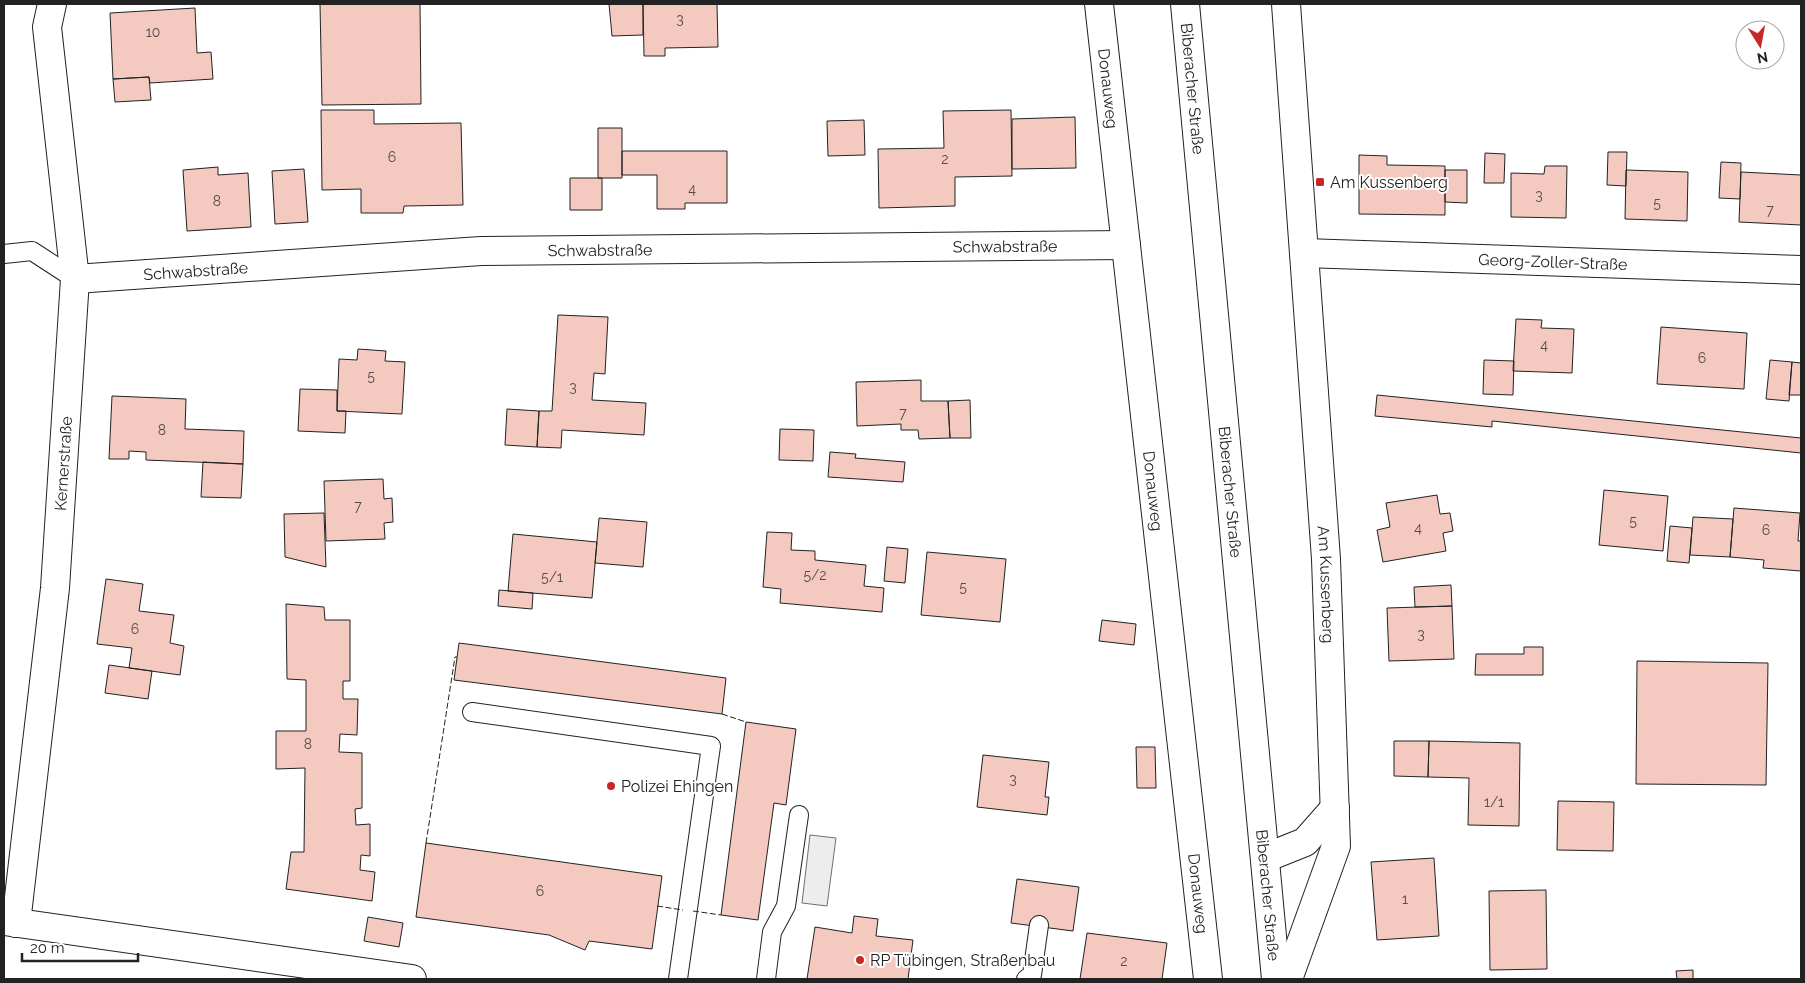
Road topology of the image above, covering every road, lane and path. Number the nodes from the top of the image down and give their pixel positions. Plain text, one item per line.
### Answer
1 (52, 4) edge
2 (1099, 4) edge
3 (1185, 4) edge
4 (1286, 4) edge
5 (1126, 245) junction
6 (1304, 253) junction
7 (4, 254) edge
8 (1801, 270) edge
9 (75, 279) junction
10 (472, 712) dead end
11 (1334, 808) junction
12 (799, 815) dead end
13 (1265, 858) junction
14 (10, 922) edge
15 (1039, 925) dead end
16 (412, 979) edge
17 (678, 979) edge
18 (766, 979) edge
19 (1026, 979) edge
20 (1208, 979) edge
21 (1276, 979) edge
22 (1288, 979) edge

1 - 9 street, Kernerstraße
2 - 5 street, Donauweg
3 - 13 street, Biberacher Straße
4 - 6 street, Am Kussenberg
5 - 9 street, Schwabstraße
5 - 20 street, Donauweg
6 - 8 street, Georg-Zoller-Straße
6 - 11 street, Am Kussenberg
7 - 9 lane
9 - 14 street, Kernerstraße
10 - 17 lane
11 - 13 street
11 - 22 street, Am Kussenberg
12 - 18 lane
13 - 21 street, Biberacher Straße
14 - 16 street
15 - 19 lane

